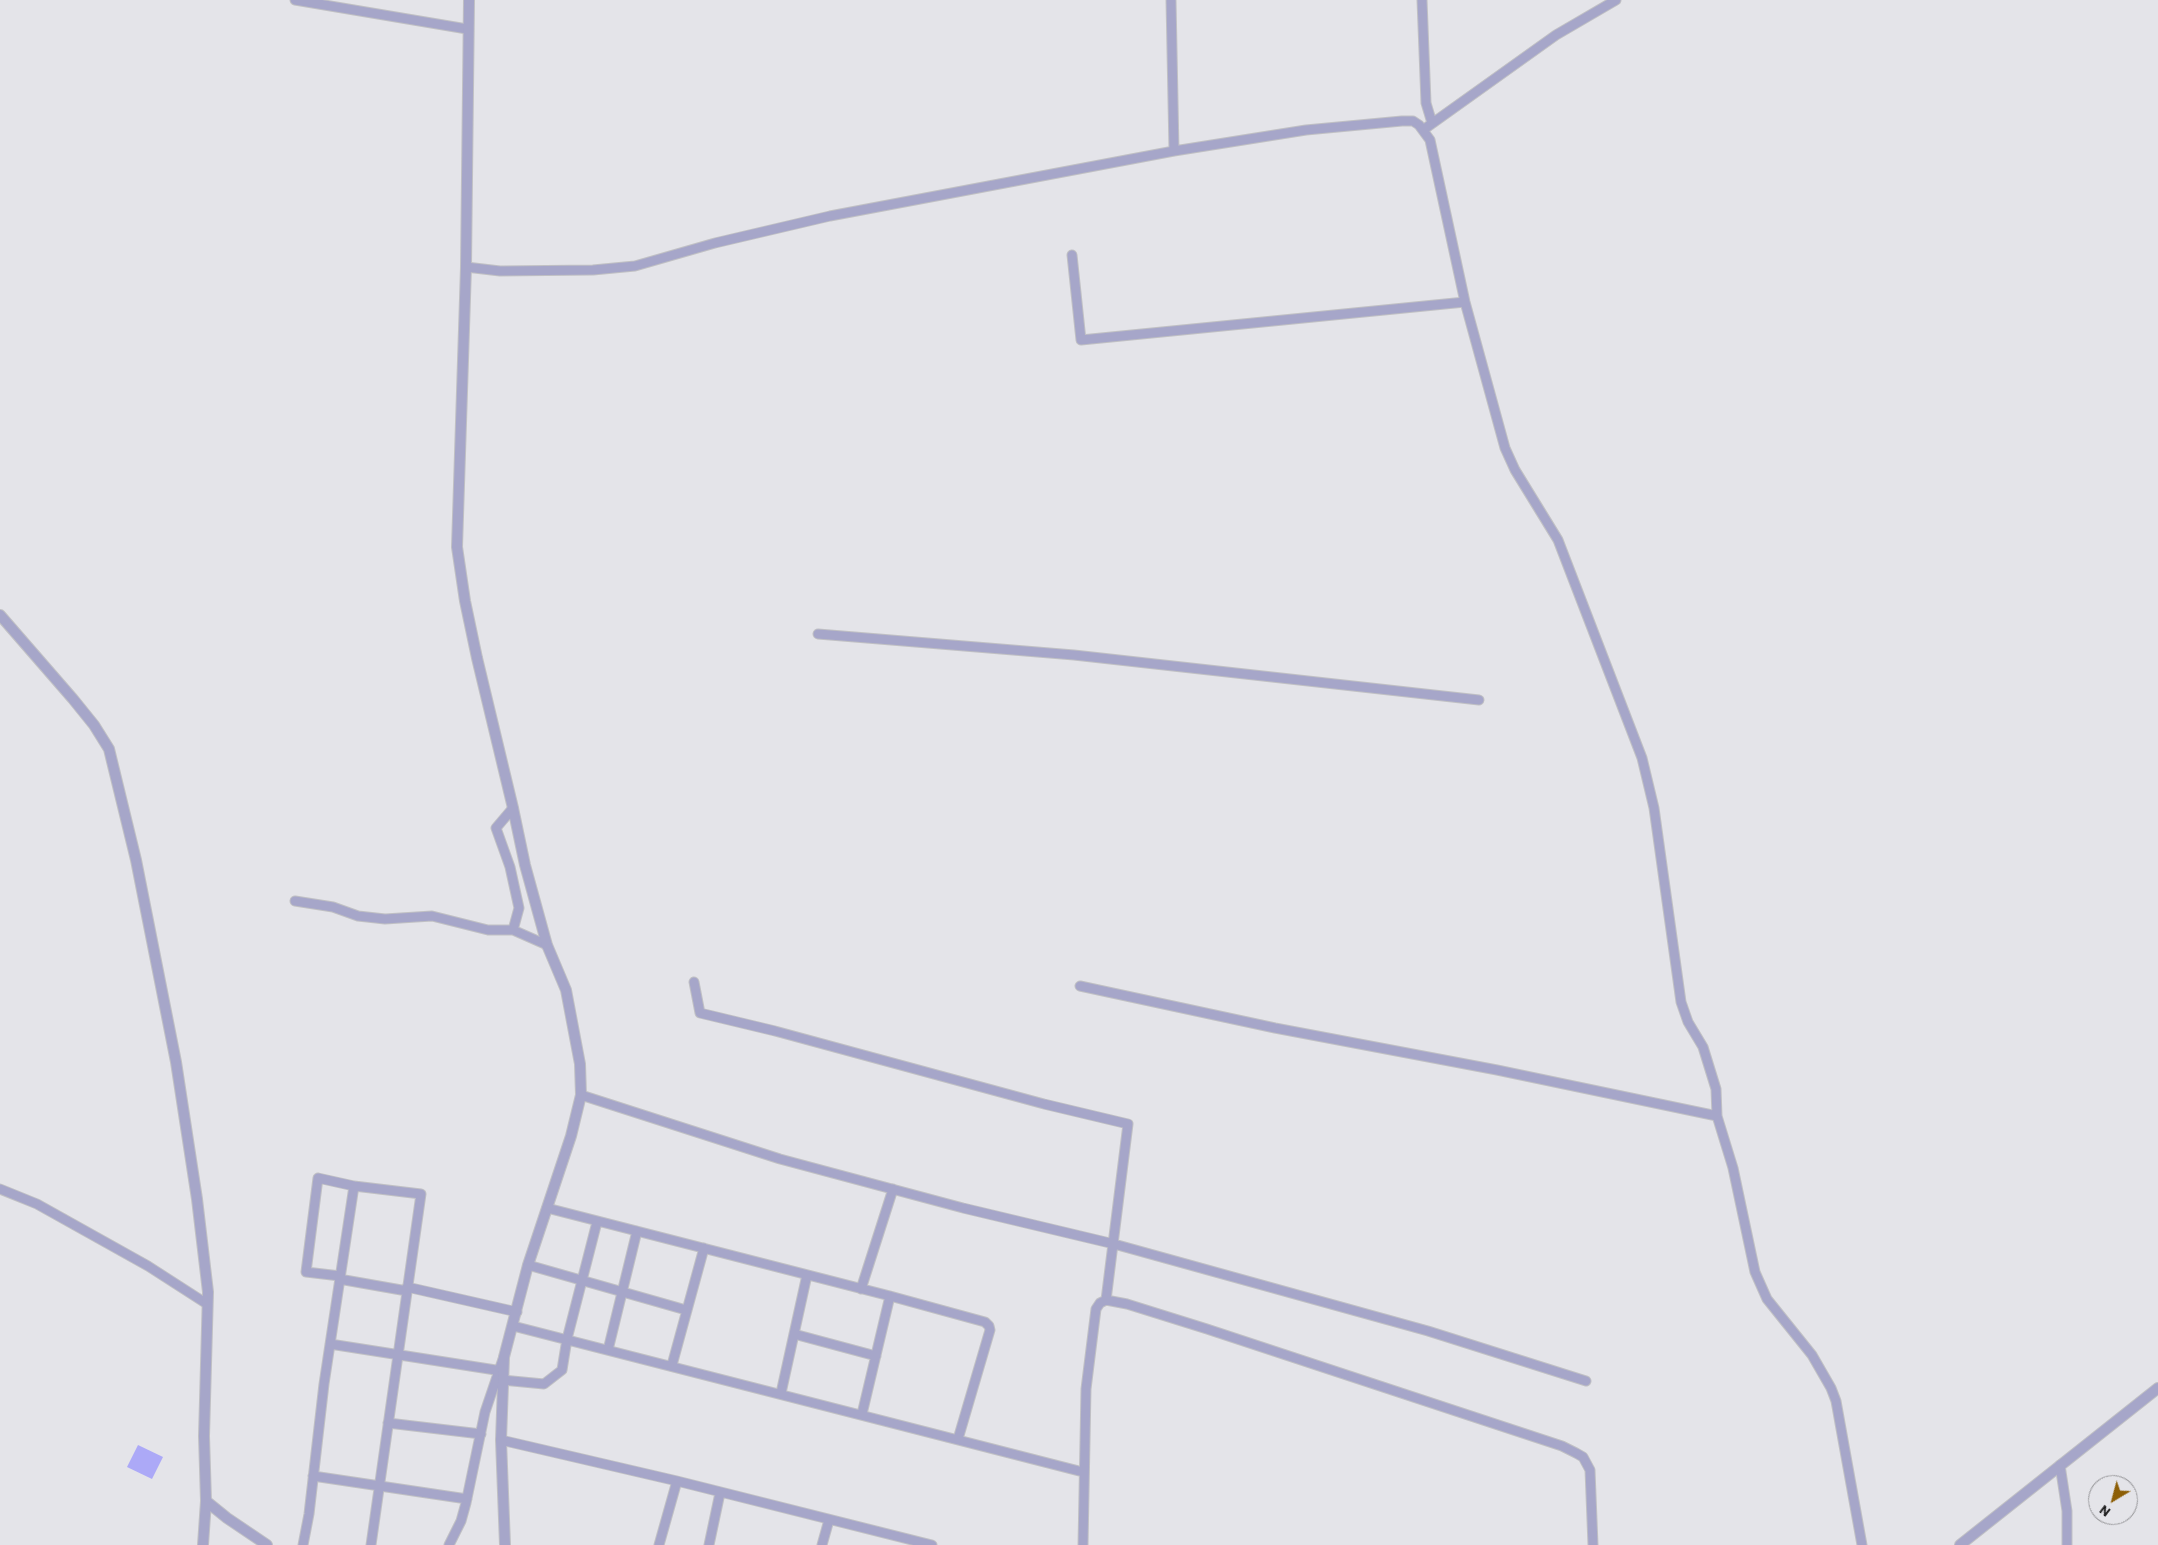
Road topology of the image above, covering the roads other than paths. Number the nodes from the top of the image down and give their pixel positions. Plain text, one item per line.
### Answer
1 (295, 0) edge
2 (469, 0) edge
3 (1171, 0) edge
4 (1422, 0) edge
5 (1616, 0) edge
6 (468, 29) junction
7 (1432, 123) junction
8 (1423, 130) junction
9 (1174, 151) junction
10 (1072, 255) dead end
11 (466, 267) junction
12 (1465, 302) junction
13 (0, 615) edge
14 (818, 634) dead end
15 (1479, 700) dead end
16 (513, 808) junction
17 (295, 901) dead end
18 (513, 930) junction
19 (547, 944) junction
20 (694, 982) dead end
21 (1080, 986) dead end
22 (581, 1096) junction
23 (1717, 1116) junction
24 (354, 1186) junction
25 (0, 1189) edge
26 (893, 1189) junction
27 (547, 1208) junction
28 (597, 1222) junction
29 (637, 1231) junction
30 (1114, 1244) junction
31 (704, 1248) junction
32 (528, 1265) junction
33 (807, 1275) junction
34 (339, 1278) junction
35 (582, 1280) junction
36 (407, 1289) junction
37 (861, 1289) junction
38 (623, 1292) junction
39 (890, 1296) junction
40 (1106, 1300) junction
41 (207, 1304) junction
42 (686, 1310) junction
43 (517, 1312) junction
44 (513, 1326) junction
45 (794, 1334) junction
46 (567, 1339) junction
47 (330, 1344) junction
48 (608, 1350) junction
49 (398, 1354) junction
50 (876, 1356) junction
51 (672, 1365) junction
52 (501, 1374) junction
53 (1586, 1381) dead end
54 (2158, 1388) edge
55 (781, 1394) junction
56 (862, 1414) junction
57 (388, 1422) junction
58 (482, 1434) junction
59 (958, 1439) junction
60 (501, 1440) junction
61 (2060, 1465) junction
62 (1084, 1472) junction
63 (313, 1476) junction
64 (677, 1481) junction
65 (379, 1486) junction
66 (720, 1493) junction
67 (467, 1499) junction
68 (206, 1501) junction
69 (828, 1520) junction
70 (203, 1545) edge
71 (267, 1545) edge
72 (303, 1545) edge
73 (371, 1545) edge
74 (450, 1545) edge
75 (505, 1545) edge
76 (659, 1545) edge
77 (709, 1545) edge
78 (822, 1545) edge
79 (932, 1545) edge
80 (1083, 1545) edge
81 (1593, 1545) edge
82 (1862, 1545) edge
83 (1960, 1545) edge
84 (2067, 1545) edge

1 - 6 street
2 - 6 street
3 - 9 street
4 - 7 street
5 - 7 street
6 - 11 street
7 - 8 street
8 - 9 street
8 - 12 street
9 - 11 street
10 - 12 street
11 - 16 street
12 - 23 street
13 - 41 street
14 - 15 street
16 - 18 street
16 - 19 street
17 - 18 street
18 - 19 street
19 - 22 street
20 - 30 street
21 - 23 street
22 - 26 street
22 - 27 street
23 - 82 street
24 - 34 street
24 - 34 street
24 - 36 street
25 - 41 street
26 - 30 street
26 - 37 street
27 - 28 street
27 - 32 street
28 - 29 street
28 - 35 street
29 - 31 street
29 - 38 street
30 - 40 street
30 - 53 street
31 - 33 street
31 - 42 street
32 - 35 street
32 - 43 street
33 - 37 street
33 - 45 street
34 - 36 street
34 - 47 street
35 - 38 street
35 - 46 street
36 - 43 street
36 - 49 street
37 - 39 street
38 - 42 street
38 - 48 street
39 - 50 street
39 - 59 street
40 - 62 street
40 - 81 street
41 - 68 street
42 - 51 street
43 - 44 street
44 - 46 street
44 - 52 street
45 - 50 street
45 - 55 street
46 - 48 street
46 - 52 street
47 - 49 street
47 - 63 street
48 - 51 street
49 - 52 street
49 - 57 street
50 - 56 street
51 - 55 street
52 - 58 street
52 - 60 street
54 - 61 street
55 - 56 street
56 - 59 street
57 - 58 street
57 - 65 street
58 - 67 street
59 - 62 street
60 - 64 street
60 - 75 street
61 - 83 street
61 - 84 street
62 - 80 street
63 - 65 street
63 - 72 street
64 - 66 street
64 - 76 street
65 - 67 street
65 - 73 street
66 - 69 street
66 - 77 street
67 - 74 street
68 - 70 street
68 - 71 street
69 - 78 street
69 - 79 street

